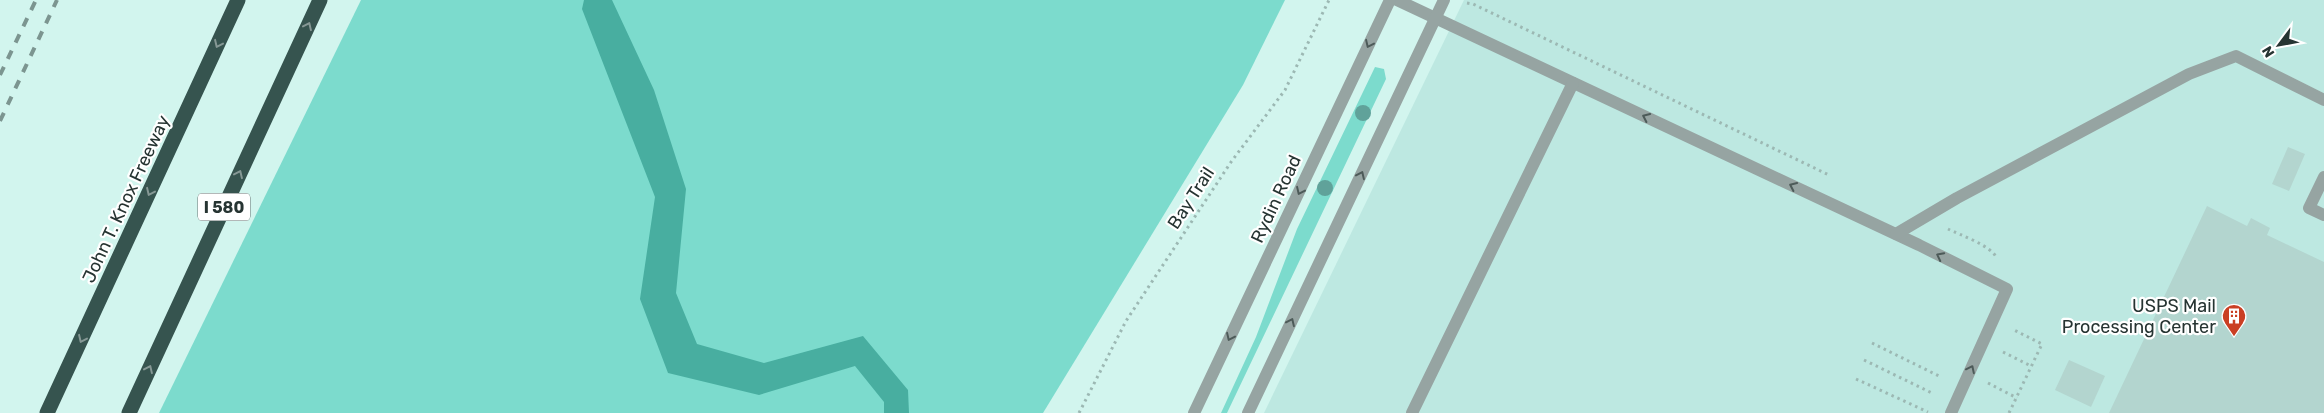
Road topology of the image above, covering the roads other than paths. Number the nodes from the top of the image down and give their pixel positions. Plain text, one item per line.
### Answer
1 (238, 0) edge
2 (320, 0) edge
3 (1390, 0) edge
4 (1397, 0) edge
5 (1444, 0) edge
6 (1436, 18) junction
7 (1573, 83) junction
8 (2324, 100) edge
9 (2324, 177) edge
10 (2324, 215) edge
11 (1896, 234) junction
12 (1953, 409) edge
13 (48, 413) edge
14 (129, 413) edge
15 (1194, 413) edge
16 (1248, 413) edge
17 (1412, 413) edge

1 -> 13 highway, John T. Knox Freeway
14 -> 2 highway, I 580
3 -> 15 street, Rydin Road
4 - 6 street
5 - 6 street
6 - 7 street
16 -> 6 street
11 -> 7 street
7 - 17 street
8 - 11 street
9 - 10 street
12 -> 11 street

